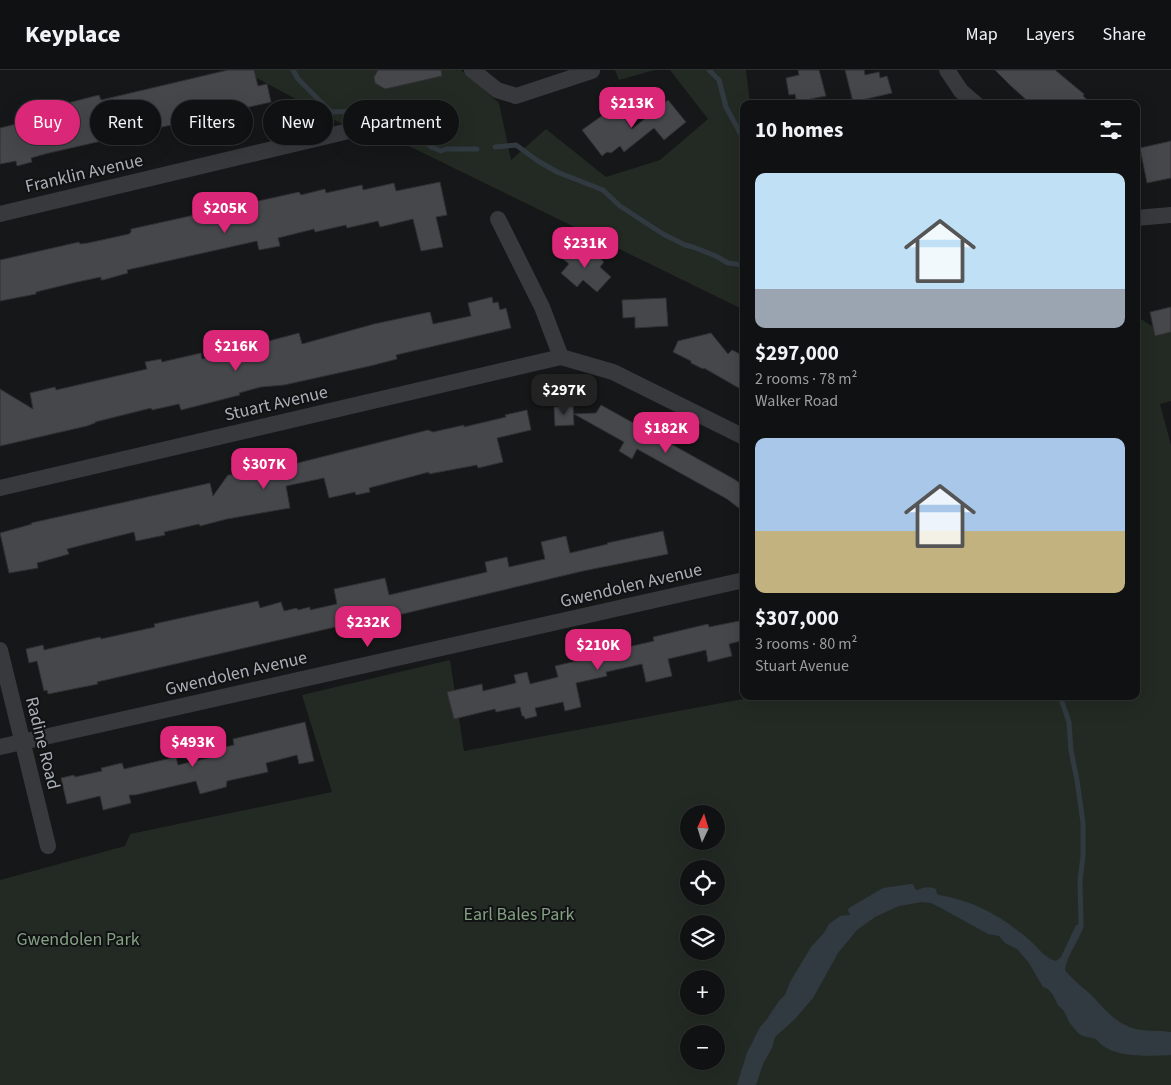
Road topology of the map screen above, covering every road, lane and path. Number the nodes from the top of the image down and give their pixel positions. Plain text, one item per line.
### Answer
1 (472, 70) edge
2 (947, 70) edge
3 (592, 71) edge
4 (971, 100) edge
5 (343, 132) edge
6 (0, 214) edge
7 (1168, 216) edge
8 (1140, 218) edge
9 (498, 219) dead end
10 (561, 357) junction
11 (740, 435) edge
12 (0, 488) edge
13 (740, 581) edge
14 (0, 650) edge
15 (22, 742) junction
16 (0, 747) edge
17 (48, 846) dead end

1 - 3 street
2 - 4 street
5 - 6 street, Franklin Avenue
7 - 8 street
9 - 10 street
10 - 11 street
10 - 12 street, Stuart Avenue
13 - 15 street, Gwendolen Avenue
14 - 15 street, Radine Road
15 - 16 street, Gwendolen Avenue
15 - 17 street, Radine Road

